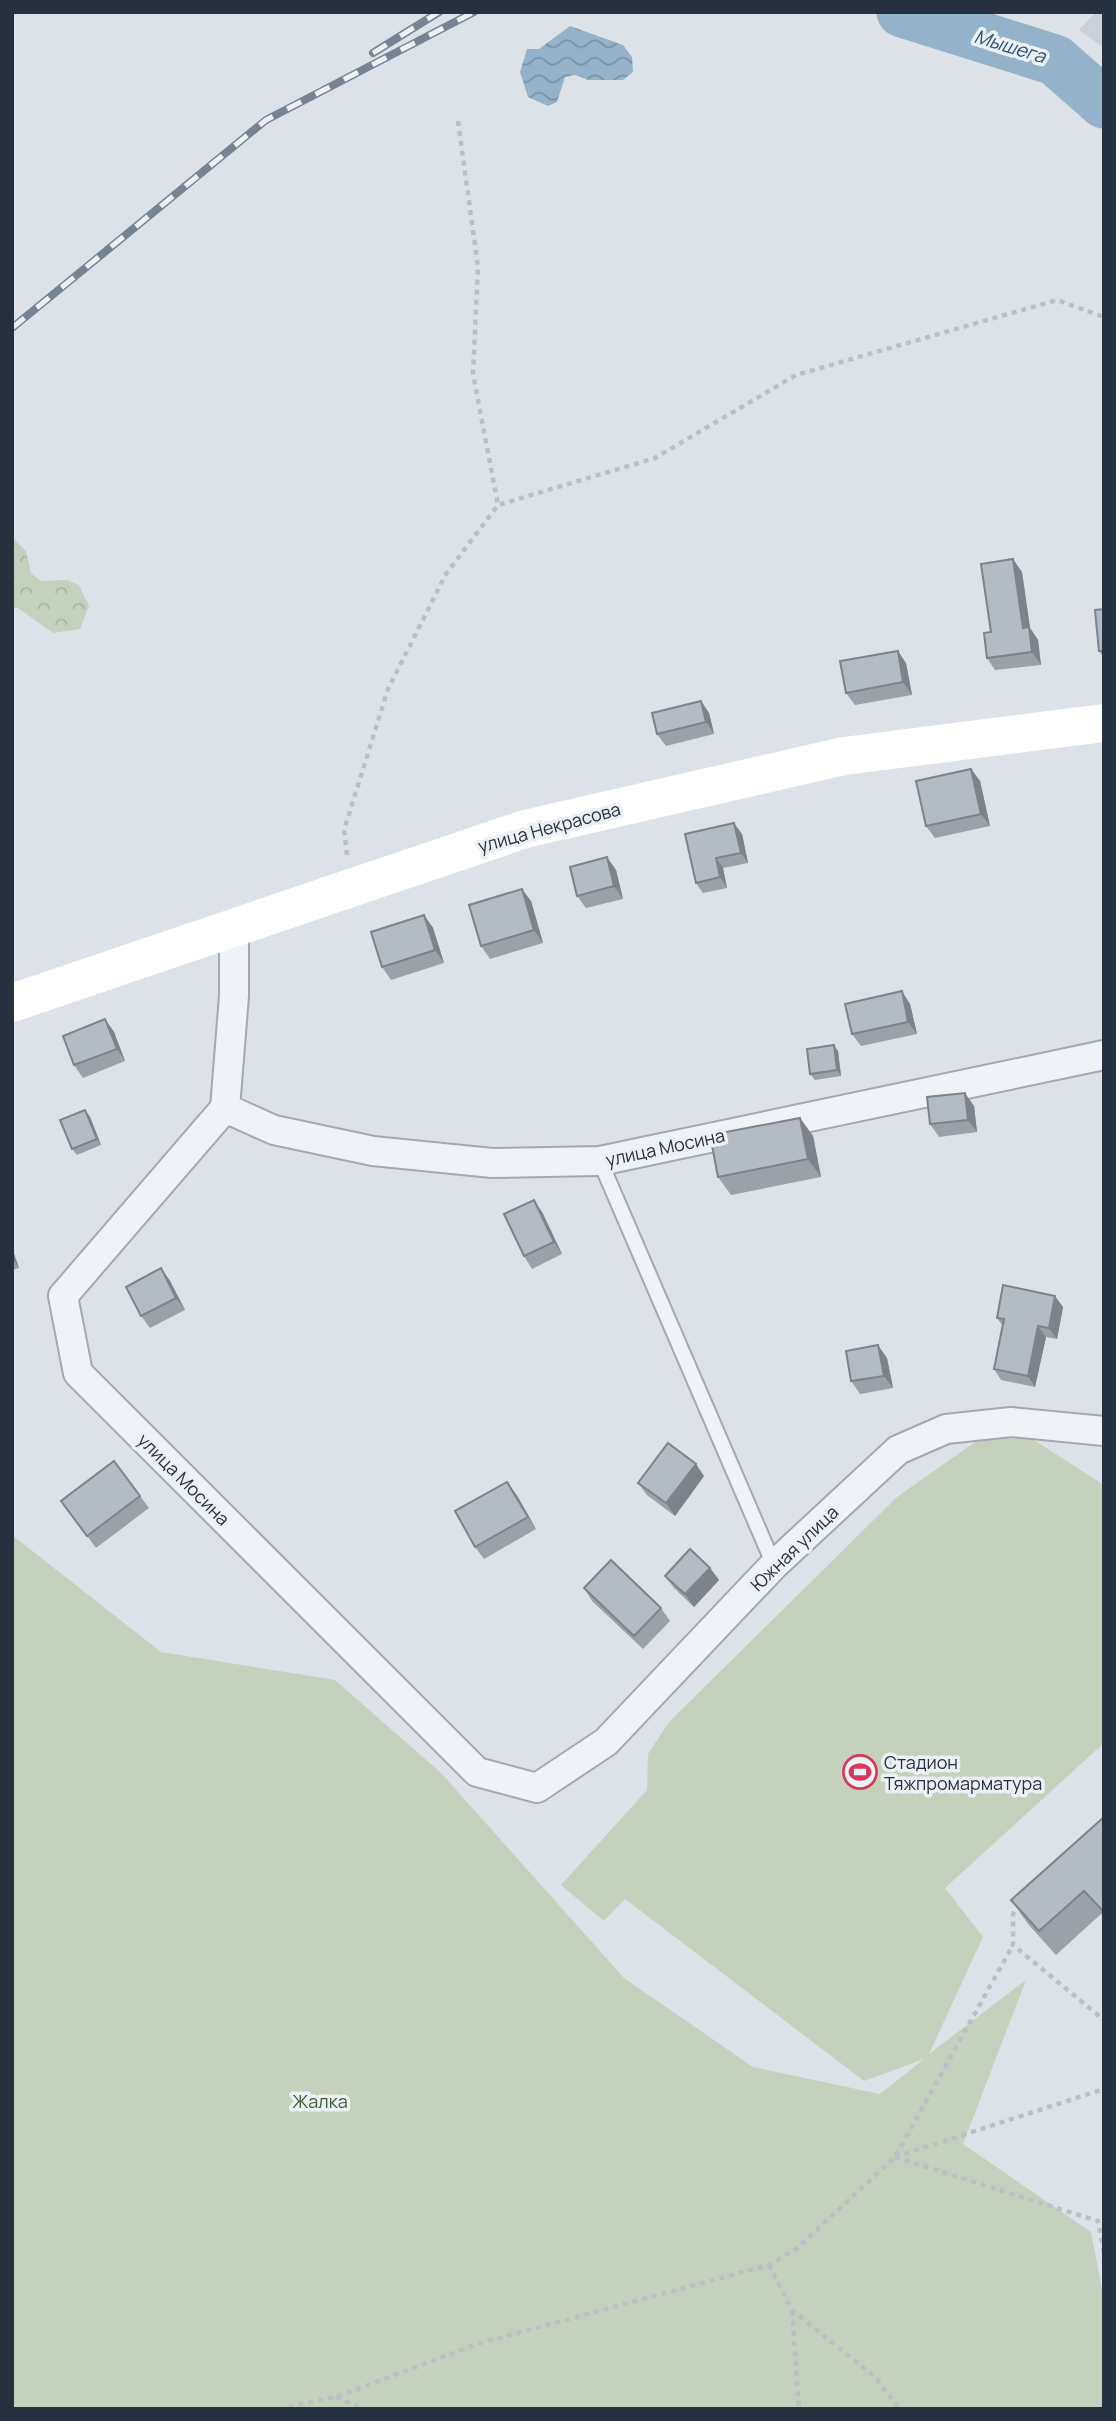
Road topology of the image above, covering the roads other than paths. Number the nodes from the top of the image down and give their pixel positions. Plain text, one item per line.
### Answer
1 (1104, 723) edge
2 (234, 926) junction
3 (12, 1003) edge
4 (1104, 1055) edge
5 (225, 1108) junction
6 (600, 1161) junction
7 (1104, 1431) edge
8 (774, 1565) junction
9 (537, 1788) joint

1 - 2 main road, улица Некрасова
2 - 3 main road, улица Некрасова
2 - 5 street
4 - 6 street, улица Мосина
5 - 6 street, улица Мосина
5 - 9 street, улица Мосина
6 - 8 lane
7 - 8 street, Южная улица
8 - 9 street, Южная улица

